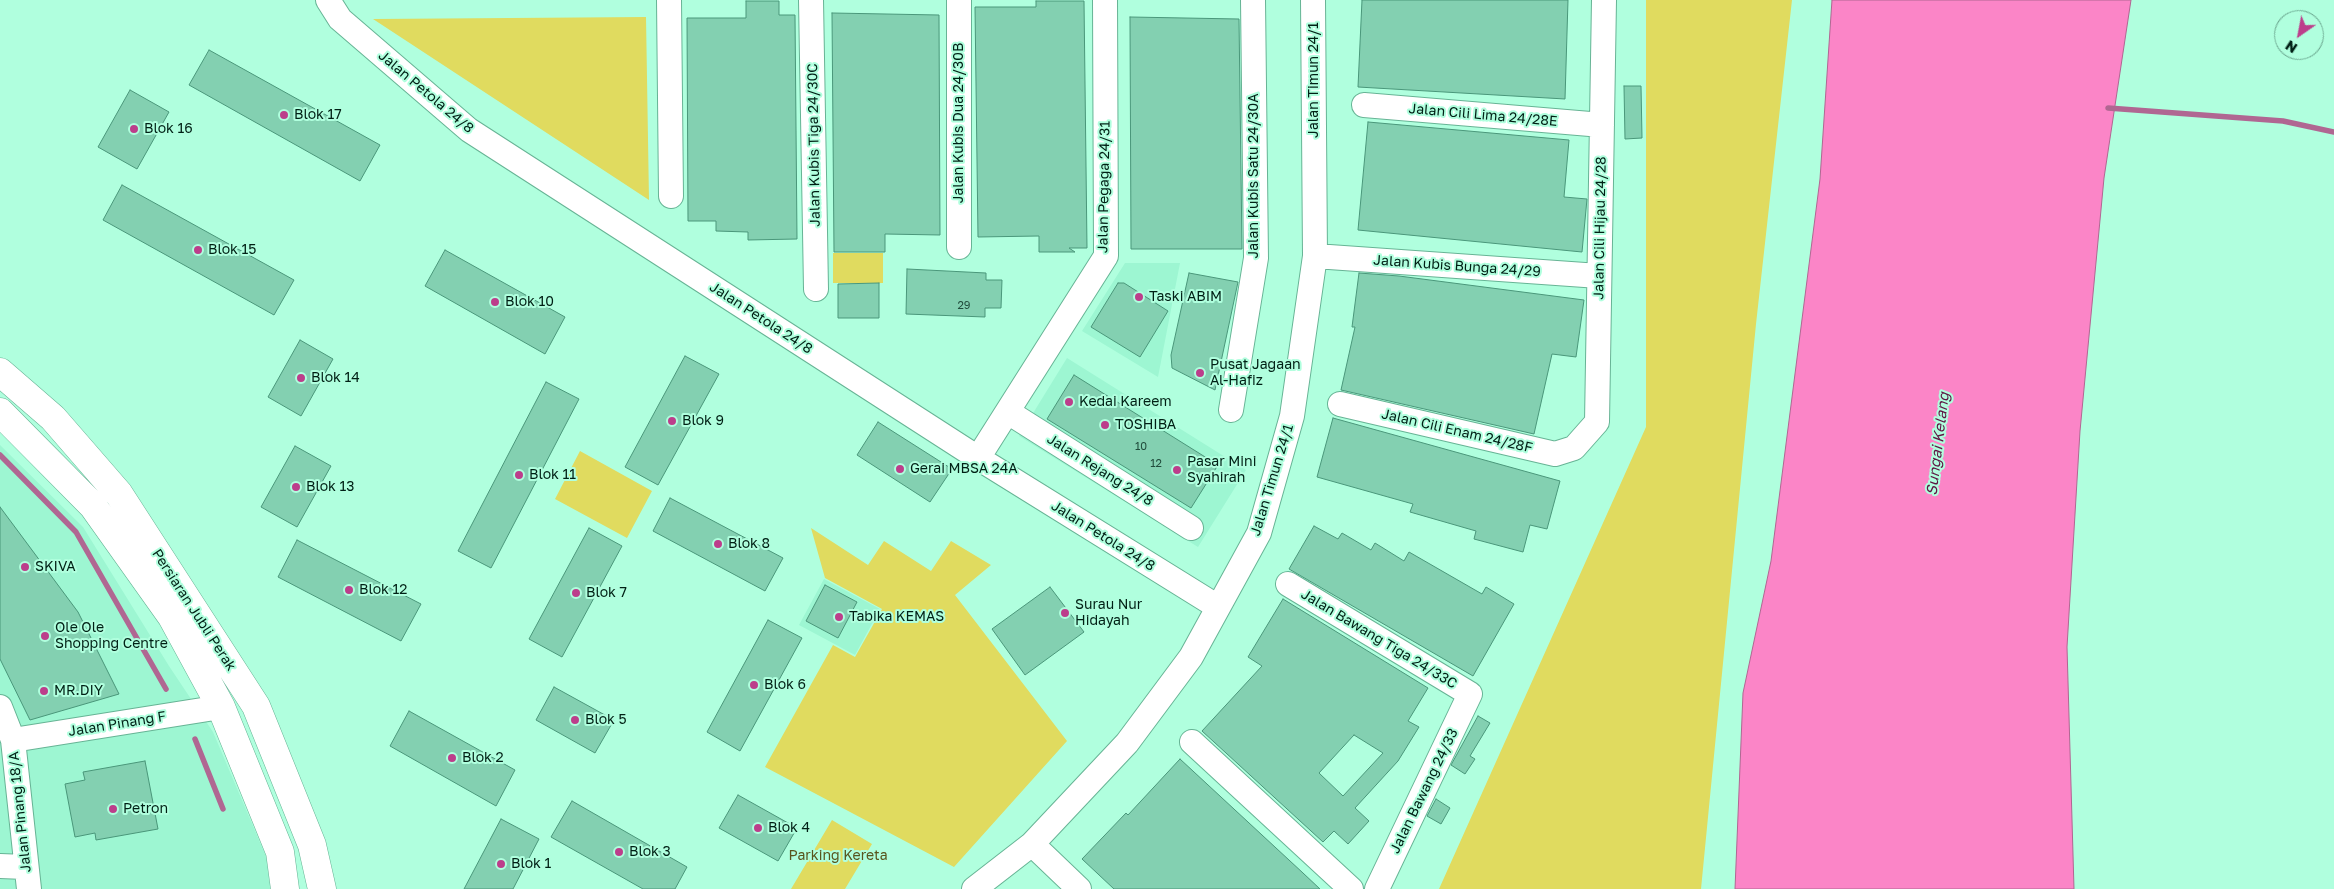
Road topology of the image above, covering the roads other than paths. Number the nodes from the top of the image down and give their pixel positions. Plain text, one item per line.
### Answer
1 (328, 0) edge
2 (668, 0) edge
3 (811, 0) edge
4 (959, 0) edge
5 (1105, 0) edge
6 (1252, 0) edge
7 (1313, 0) edge
8 (1604, 0) edge
9 (1364, 105) dead end
10 (1602, 125) junction
11 (671, 196) dead end
12 (959, 247) dead end
13 (1315, 256) junction
14 (1599, 276) junction
15 (816, 289) dead end
16 (0, 372) edge
17 (1340, 404) dead end
18 (1231, 410) dead end
19 (0, 412) edge
20 (1008, 412) junction
21 (1574, 448) joint
22 (978, 458) junction
23 (1191, 528) dead end
24 (1288, 584) dead end
25 (1218, 607) junction
26 (1470, 694) joint
27 (0, 707) edge
28 (221, 707) junction
29 (13, 740) junction
30 (1192, 742) dead end
31 (1032, 844) junction
32 (0, 866) edge
33 (27, 878) edge
34 (285, 889) edge
35 (322, 889) edge
36 (974, 889) edge
37 (1079, 889) edge
38 (1351, 889) edge
39 (1377, 889) edge

1 - 22 street, Jalan Petola 24/8
2 - 11 street
3 - 15 street, Jalan Kubis Tiga 24/30C
4 - 12 street, Jalan Kubis Dua 24/30B
5 - 20 street, Jalan Pegaga 24/31
6 - 18 street, Jalan Kubis Satu 24/30A
7 - 13 street, Jalan Timun 24/1
8 - 10 street, Jalan Cili Hijau 24/28
9 - 10 street, Jalan Cili Lima 24/28E
10 - 14 street, Jalan Cili Hijau 24/28
13 - 14 street, Jalan Kubis Bunga 24/29
13 - 25 street, Jalan Timun 24/1
14 - 21 street, Jalan Cili Hijau 24/28
16 - 35 main road, Persiaran Jubli Perak
17 - 21 street, Jalan Cili Enam 24/28F
19 - 28 main road, Persiaran Jubli Perak
20 - 22 street, Jalan Pegaga 24/31
20 - 23 street, Jalan Rejang 24/8
22 - 25 street, Jalan Petola 24/8
24 - 26 street, Jalan Bawang Tiga 24/33C
25 - 31 street, Jalan Timun 24/1
26 - 39 street, Jalan Bawang 24/33
27 - 29 street, Jalan Pinang 18/A
28 - 29 street, Jalan Pinang F
28 - 34 main road, Persiaran Jubli Perak
29 - 33 street, Jalan Pinang 18/A
30 - 38 street
31 - 36 street, Jalan Timun 24/1
31 - 37 street
32 - 33 street

